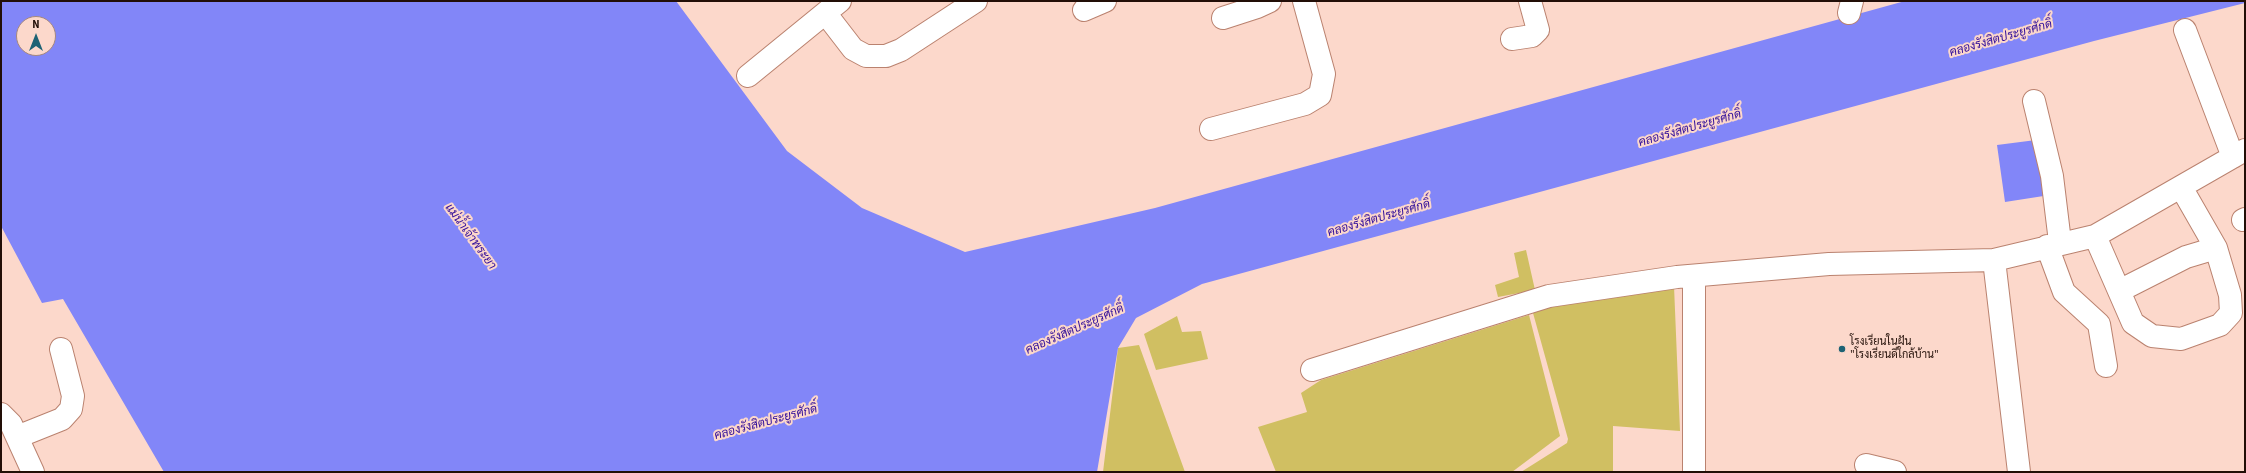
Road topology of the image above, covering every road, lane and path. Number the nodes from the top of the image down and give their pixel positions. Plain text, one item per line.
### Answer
1 (976, 1) edge
2 (1105, 1) edge
3 (1270, 1) edge
4 (1304, 1) edge
5 (1530, 1) edge
6 (833, 8) edge
7 (1084, 10) dead end
8 (1223, 18) dead end
9 (2185, 30) dead end
10 (1512, 40) dead end
11 (748, 76) dead end
12 (2034, 101) dead end
13 (1211, 129) dead end
14 (2239, 153) edge
15 (2181, 187) junction
16 (2095, 236) junction
17 (2054, 244) junction
18 (2216, 248) junction
19 (1994, 260) junction
20 (1694, 276) junction
21 (2119, 291) junction
22 (62, 349) dead end
23 (2106, 366) dead end
24 (1312, 370) dead end
25 (1, 414) edge
26 (17, 437) junction
27 (1866, 465) dead end
28 (33, 472) edge
29 (1694, 472) edge
30 (1896, 472) edge
31 (2019, 472) edge

1 - 6 street
2 - 7 street
3 - 8 street
4 - 13 street
5 - 10 street
6 - 11 street
9 - 14 street
12 - 17 street
14 - 15 street
15 - 16 street
15 - 18 street
16 - 17 street
16 - 21 street
17 - 19 street
17 - 23 street
18 - 21 street
18 - 21 street
19 - 20 street
19 - 31 street
20 - 24 street
20 - 29 street
22 - 26 street
25 - 26 street
26 - 28 street
27 - 30 street

